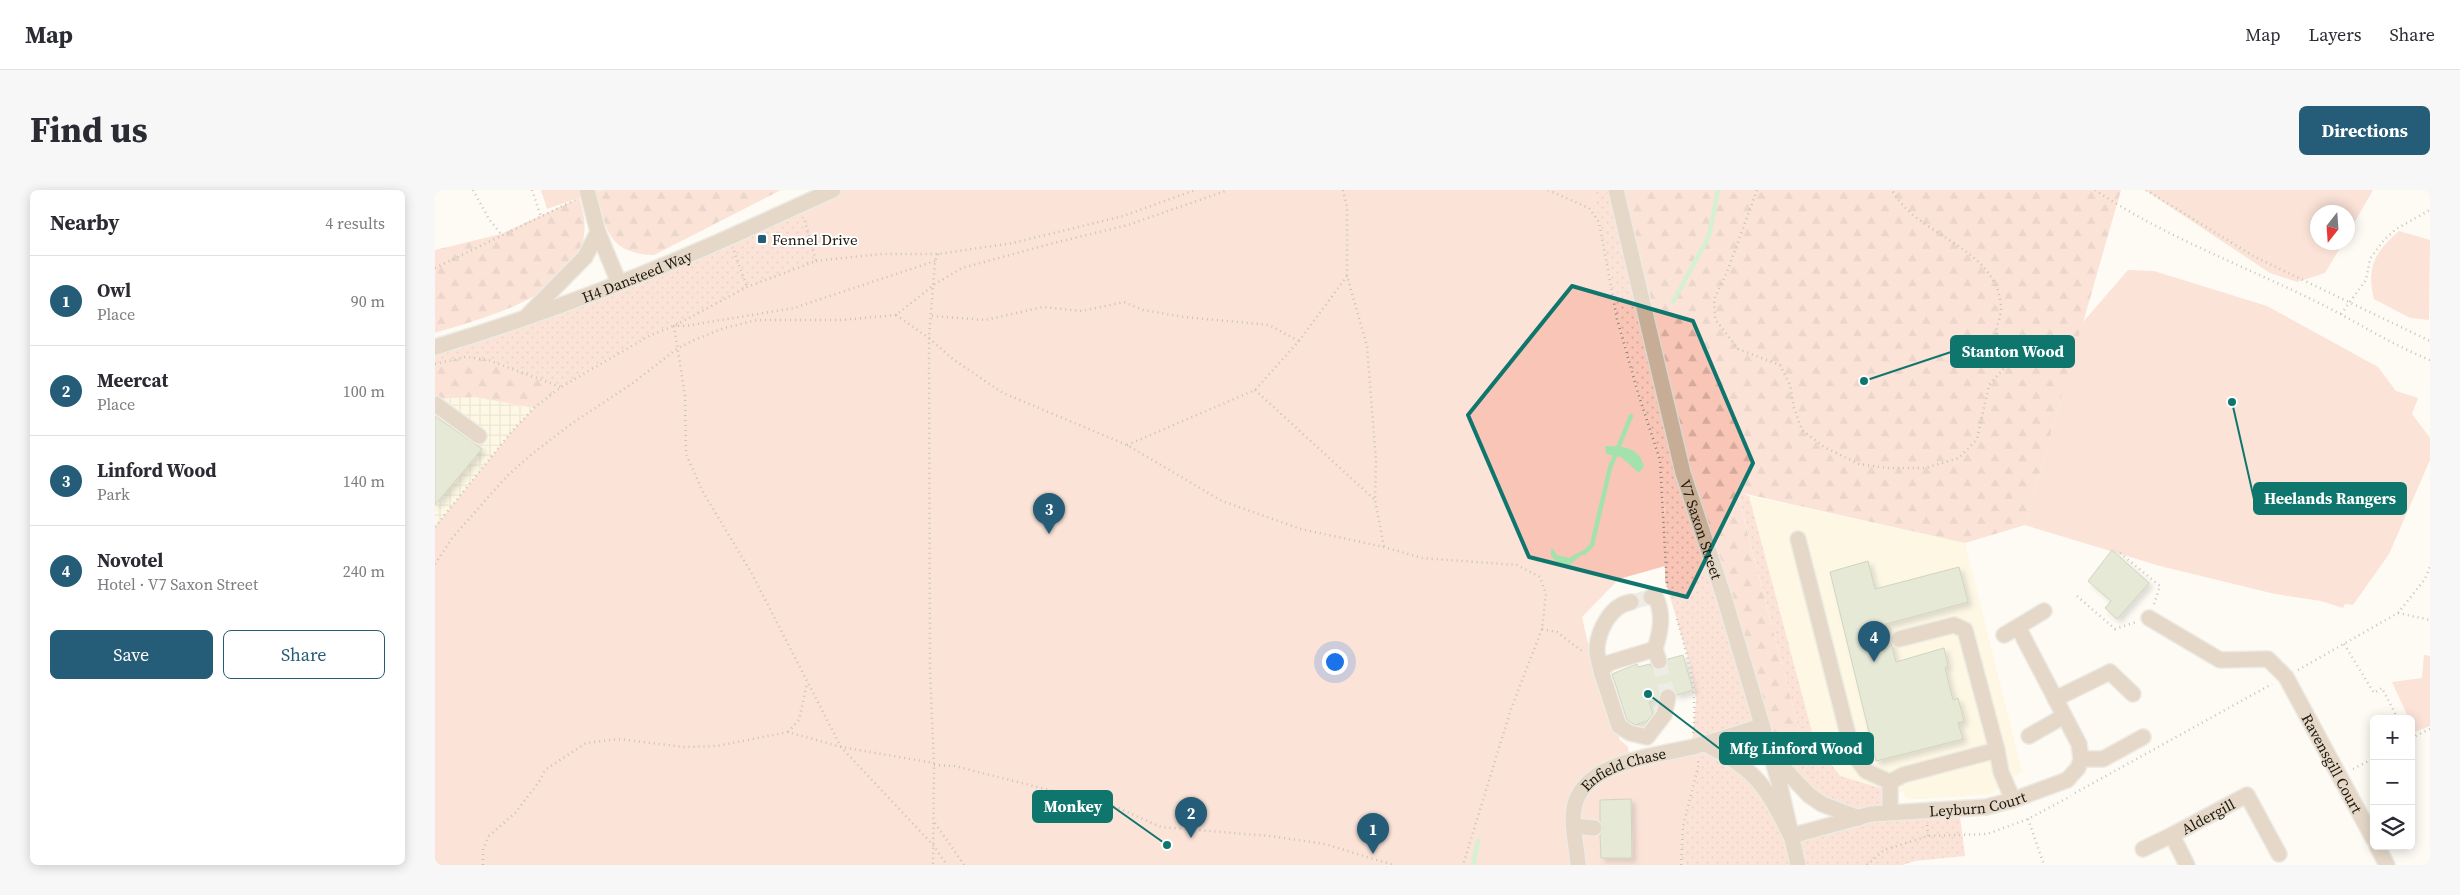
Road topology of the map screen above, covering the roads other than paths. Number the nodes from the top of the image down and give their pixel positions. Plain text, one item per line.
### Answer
1 (833, 190) edge
2 (1616, 190) edge
3 (588, 192) edge
4 (598, 232) junction
5 (619, 283) junction
6 (524, 319) junction
7 (435, 348) edge
8 (435, 404) edge
9 (479, 436) dead end
10 (1798, 538) dead end
11 (1651, 597) dead end
12 (1631, 602) tunnel mouth
13 (2044, 611) dead end
14 (2149, 618) road end
15 (2017, 627) junction
16 (2004, 634) dead end
17 (1899, 639) dead end
18 (1601, 672) junction
19 (2133, 694) dead end
20 (1668, 697) tunnel mouth
21 (2055, 699) junction
22 (2064, 716) junction
23 (1762, 726) junction
24 (2029, 736) dead end
25 (1647, 737) junction
26 (2143, 737) dead end
27 (1698, 745) junction
28 (1997, 750) junction
29 (1653, 754) junction
30 (1770, 754) junction
31 (2081, 759) junction
32 (1890, 782) junction
33 (2013, 800) junction
34 (1890, 812) junction
35 (1859, 818) junction
36 (1574, 826) junction
37 (1594, 828) dead end
38 (2370, 833) edge
39 (2172, 835) junction
40 (1791, 836) junction
41 (2143, 849) dead end
42 (2379, 850) edge
43 (2279, 854) dead end
44 (1579, 865) edge
45 (1798, 865) edge
46 (2187, 865) edge
47 (2387, 865) edge

1 - 5 street, H4 Dansteed Way, bridge
2 - 23 street, V7 Saxon Street
3 - 4 street
4 - 5 street
4 - 6 street
5 - 6 street, H4 Dansteed Way
6 - 7 street, H4 Dansteed Way
8 - 9 street
10 - 32 street
11 - 18 street
12 - 18 street
13 - 15 street
14 - 38 street, Ravensgill Court
15 - 16 street
15 - 21 street
17 - 28 street
18 - 25 street
19 - 21 street
20 - 25 street
21 - 22 street
22 - 24 street
22 - 31 street
23 - 27 street, Enfield Chase
23 - 30 street, V7 Saxon Street
25 - 29 street
26 - 31 street
27 - 29 street, Enfield Chase
27 - 40 street
28 - 32 street
28 - 33 street
29 - 36 street, Enfield Chase
30 - 35 street
30 - 40 street, V7 Saxon Street
31 - 33 street, Leyburn Court
32 - 34 street
33 - 34 street, Leyburn Court
34 - 35 street, Leyburn Court
35 - 40 street, Leyburn Court
36 - 37 street
36 - 44 street, Enfield Chase
39 - 41 street
39 - 43 street, Aldergill
39 - 46 street, Aldergill
40 - 45 street, V7 Saxon Street
42 - 47 street

